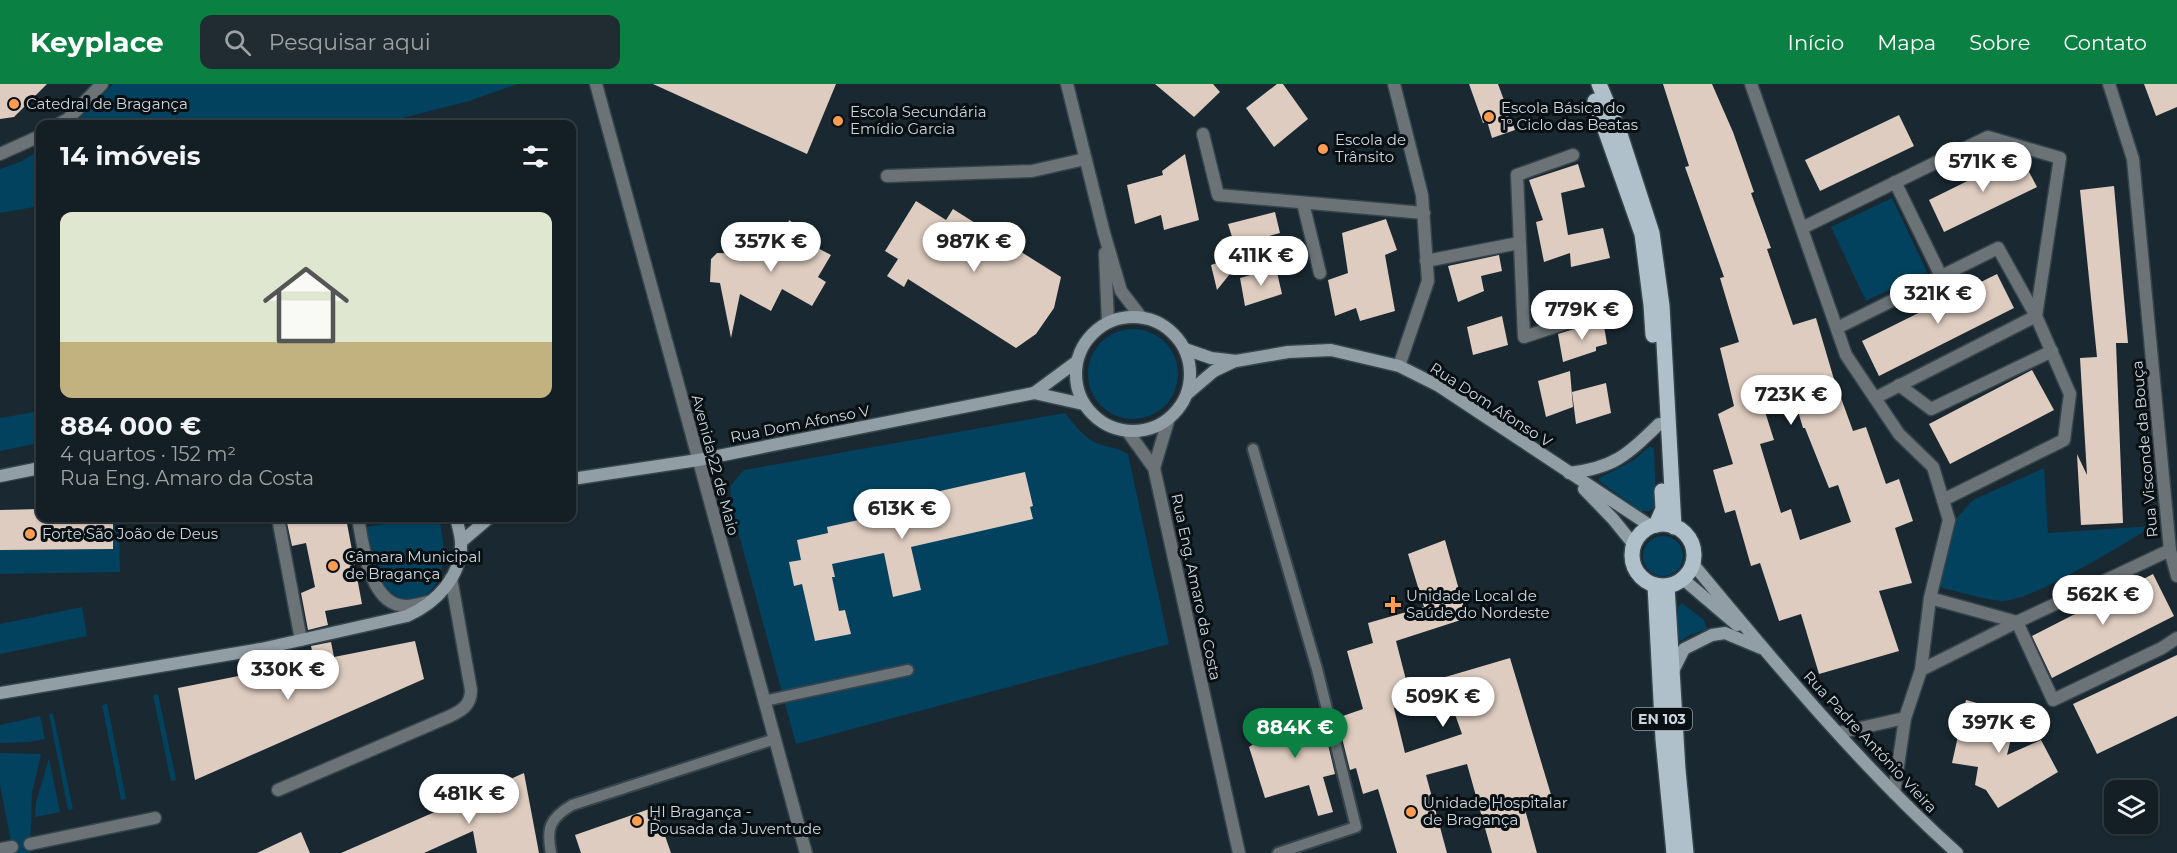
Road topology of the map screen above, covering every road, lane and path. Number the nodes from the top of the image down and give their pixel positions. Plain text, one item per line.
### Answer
1 (102, 84) edge
2 (596, 84) edge
3 (1067, 84) edge
4 (1394, 84) edge
5 (1589, 84) edge
6 (1599, 84) edge
7 (1751, 84) edge
8 (2109, 84) edge
9 (66, 120) edge
10 (1203, 134) dead end
11 (36, 138) edge
12 (0, 154) edge
13 (1573, 155) dead end
14 (1085, 159) junction
15 (887, 176) dead end
16 (1895, 182) junction
17 (1303, 202) junction
18 (1424, 213) junction
19 (1802, 228) junction
20 (1104, 233) junction
21 (1519, 243) junction
22 (1426, 261) junction
23 (1320, 273) dead end
24 (1941, 276) junction
25 (1599, 312) dead end
26 (2036, 316) junction
27 (1141, 317) junction
28 (1108, 322) junction
29 (1837, 328) junction
30 (1185, 349) junction
31 (2052, 351) junction
32 (1236, 361) junction
33 (1076, 362) junction
34 (1399, 366) junction
35 (1899, 386) junction
36 (1034, 393) junction
37 (1187, 394) junction
38 (1875, 398) junction
39 (1083, 404) junction
40 (1168, 421) junction
41 (1659, 424) junction
42 (1128, 432) junction
43 (1253, 449) dead end
44 (698, 460) junction
45 (1154, 468) junction
46 (36, 469) edge
47 (1569, 473) junction
48 (0, 476) edge
49 (576, 478) edge
50 (1943, 500) junction
51 (279, 522) edge
52 (359, 522) edge
53 (457, 522) edge
54 (484, 522) edge
55 (1654, 526) junction
56 (1674, 527) junction
57 (461, 542) junction
58 (1634, 545) junction
59 (2170, 550) junction
60 (1693, 564) junction
61 (2177, 576) edge
62 (451, 578) junction
63 (1683, 579) junction
64 (1661, 586) junction
65 (1930, 598) junction
66 (436, 599) junction
67 (2017, 622) junction
68 (2177, 638) edge
69 (301, 640) junction
70 (1765, 650) junction
71 (908, 670) dead end
72 (1921, 670) junction
73 (1672, 672) junction
74 (0, 693) edge
75 (764, 701) junction
76 (1905, 718) junction
77 (1838, 733) junction
78 (775, 739) junction
79 (278, 790) dead end
80 (1894, 793) junction
81 (155, 818) dead end
82 (30, 843) dead end
83 (551, 853) edge
84 (806, 853) edge
85 (1239, 853) edge
86 (1278, 853) edge
87 (1674, 853) edge
88 (1686, 853) edge
89 (1957, 853) edge

1 - 9 street
2 - 44 street, Avenida 22 de Maio
3 - 14 street
4 - 18 street
5 - 41 main road
6 - 56 main road
7 - 19 street
8 - 59 street, Rua Visconde da Bouça
10 - 17 street
11 - 12 street
13 - 21 street
14 - 15 street
14 - 20 street
16 - 19 street
16 - 24 street
16 - 26 street
17 - 18 street
17 - 23 street
18 - 22 street
19 - 29 street
20 - 27 street
20 - 28 street
21 - 22 street
21 - 25 street
22 - 34 street
24 - 26 street
24 - 29 street
26 - 31 street
26 - 35 street
27 - 28 street
27 - 30 street
28 - 33 street
29 - 38 street
30 - 32 street, Rua Dom Afonso V
30 - 37 street
31 - 35 street
31 - 50 street
32 - 34 street, Rua Dom Afonso V
32 - 37 street
33 - 36 street, Rua Dom Afonso V
33 - 39 street
34 - 47 street, Rua Dom Afonso V
35 - 38 street
36 - 39 street, Rua Dom Afonso V
36 - 44 street, Rua Dom Afonso V
37 - 40 street
38 - 50 street
39 - 42 street
40 - 42 street
40 - 45 street, Rua Eng. Amaro da Costa
41 - 47 street
41 - 55 main road
42 - 45 street, Rua Eng. Amaro da Costa
43 - 86 lane
44 - 49 street, Rua Dom Afonso V
44 - 75 street, Avenida 22 de Maio
45 - 85 street, Rua Eng. Amaro da Costa
46 - 48 street
47 - 55 street
47 - 58 street
50 - 65 street
51 - 69 street
52 - 66 street
53 - 57 street
54 - 57 street
55 - 56 main road
55 - 58 main road
56 - 60 main road
57 - 62 street
58 - 64 main road
59 - 61 street
59 - 67 street, Rua Visconde da Bouça
60 - 63 main road
60 - 70 street
62 - 66 street
62 - 79 street
63 - 64 main road
63 - 70 street
64 - 73 main road, EN 103
64 - 87 main road, EN 103
65 - 67 street
65 - 72 street
66 - 69 street
67 - 68 street
67 - 72 street, Rua Visconde da Bouça
69 - 74 street
70 - 73 street
70 - 77 street, Rua Padre António Vieira
71 - 75 lane
72 - 76 street
73 - 88 main road, EN 103
75 - 78 street, Avenida 22 de Maio
76 - 77 street
76 - 80 street
77 - 80 street, Rua Padre António Vieira
78 - 83 lane
78 - 84 street, Avenida 22 de Maio
80 - 89 street, Rua Padre António Vieira
81 - 82 street

